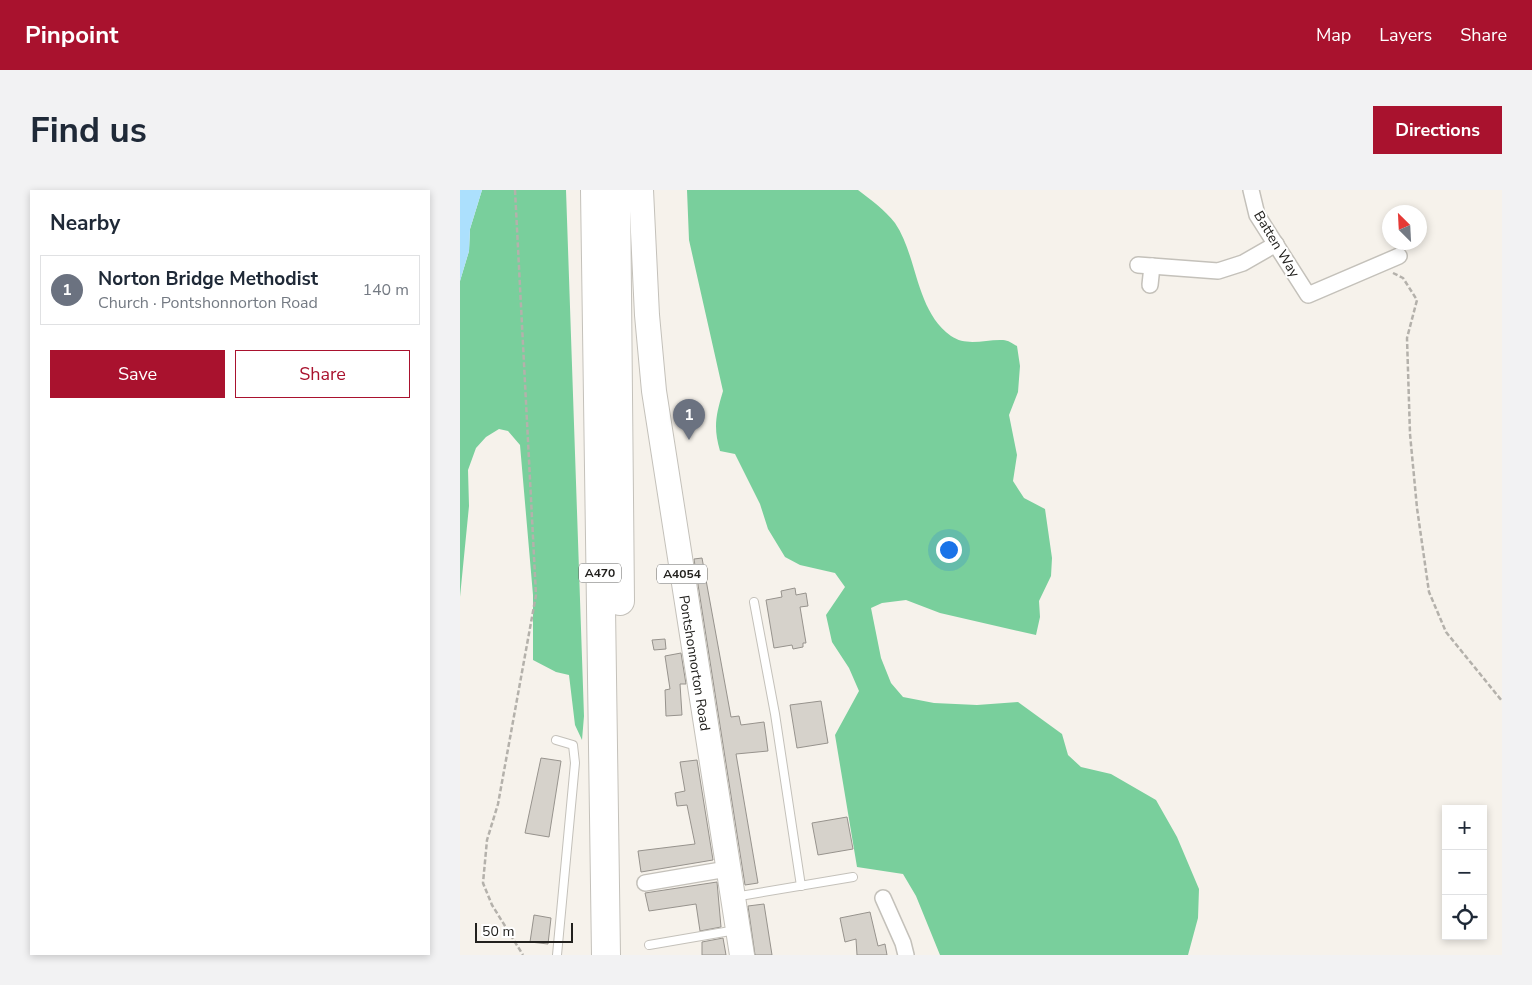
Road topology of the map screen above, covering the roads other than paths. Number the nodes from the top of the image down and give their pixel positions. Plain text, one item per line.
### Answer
1 (596, 190) edge
2 (616, 190) edge
3 (641, 190) edge
4 (1251, 190) edge
5 (1276, 244) junction
6 (1399, 256) road end
7 (1150, 286) dead end
8 (754, 602) dead end
9 (556, 740) dead end
10 (727, 869) junction
11 (853, 877) dead end
12 (645, 883) dead end
13 (802, 886) junction
14 (732, 897) junction
15 (883, 898) dead end
16 (738, 930) junction
17 (649, 945) dead end
18 (557, 955) edge
19 (606, 955) edge
20 (623, 955) edge
21 (742, 955) edge
22 (906, 955) edge

1 - 19 highway, A470
2 - 20 highway, A470
3 - 10 main road, Pontshonnorton Road / A4054
4 - 5 street, Batten Way
5 - 6 street, Batten Way
5 - 7 street
8 - 13 lane
9 - 18 lane
10 - 12 street
10 - 14 main road, Pontshonnorton Road / A4054
11 - 13 lane
13 - 14 lane
14 - 16 main road, Pontshonnorton Road / A4054
15 - 22 street
16 - 17 lane
16 - 21 main road, Pontshonnorton Road / A4054

